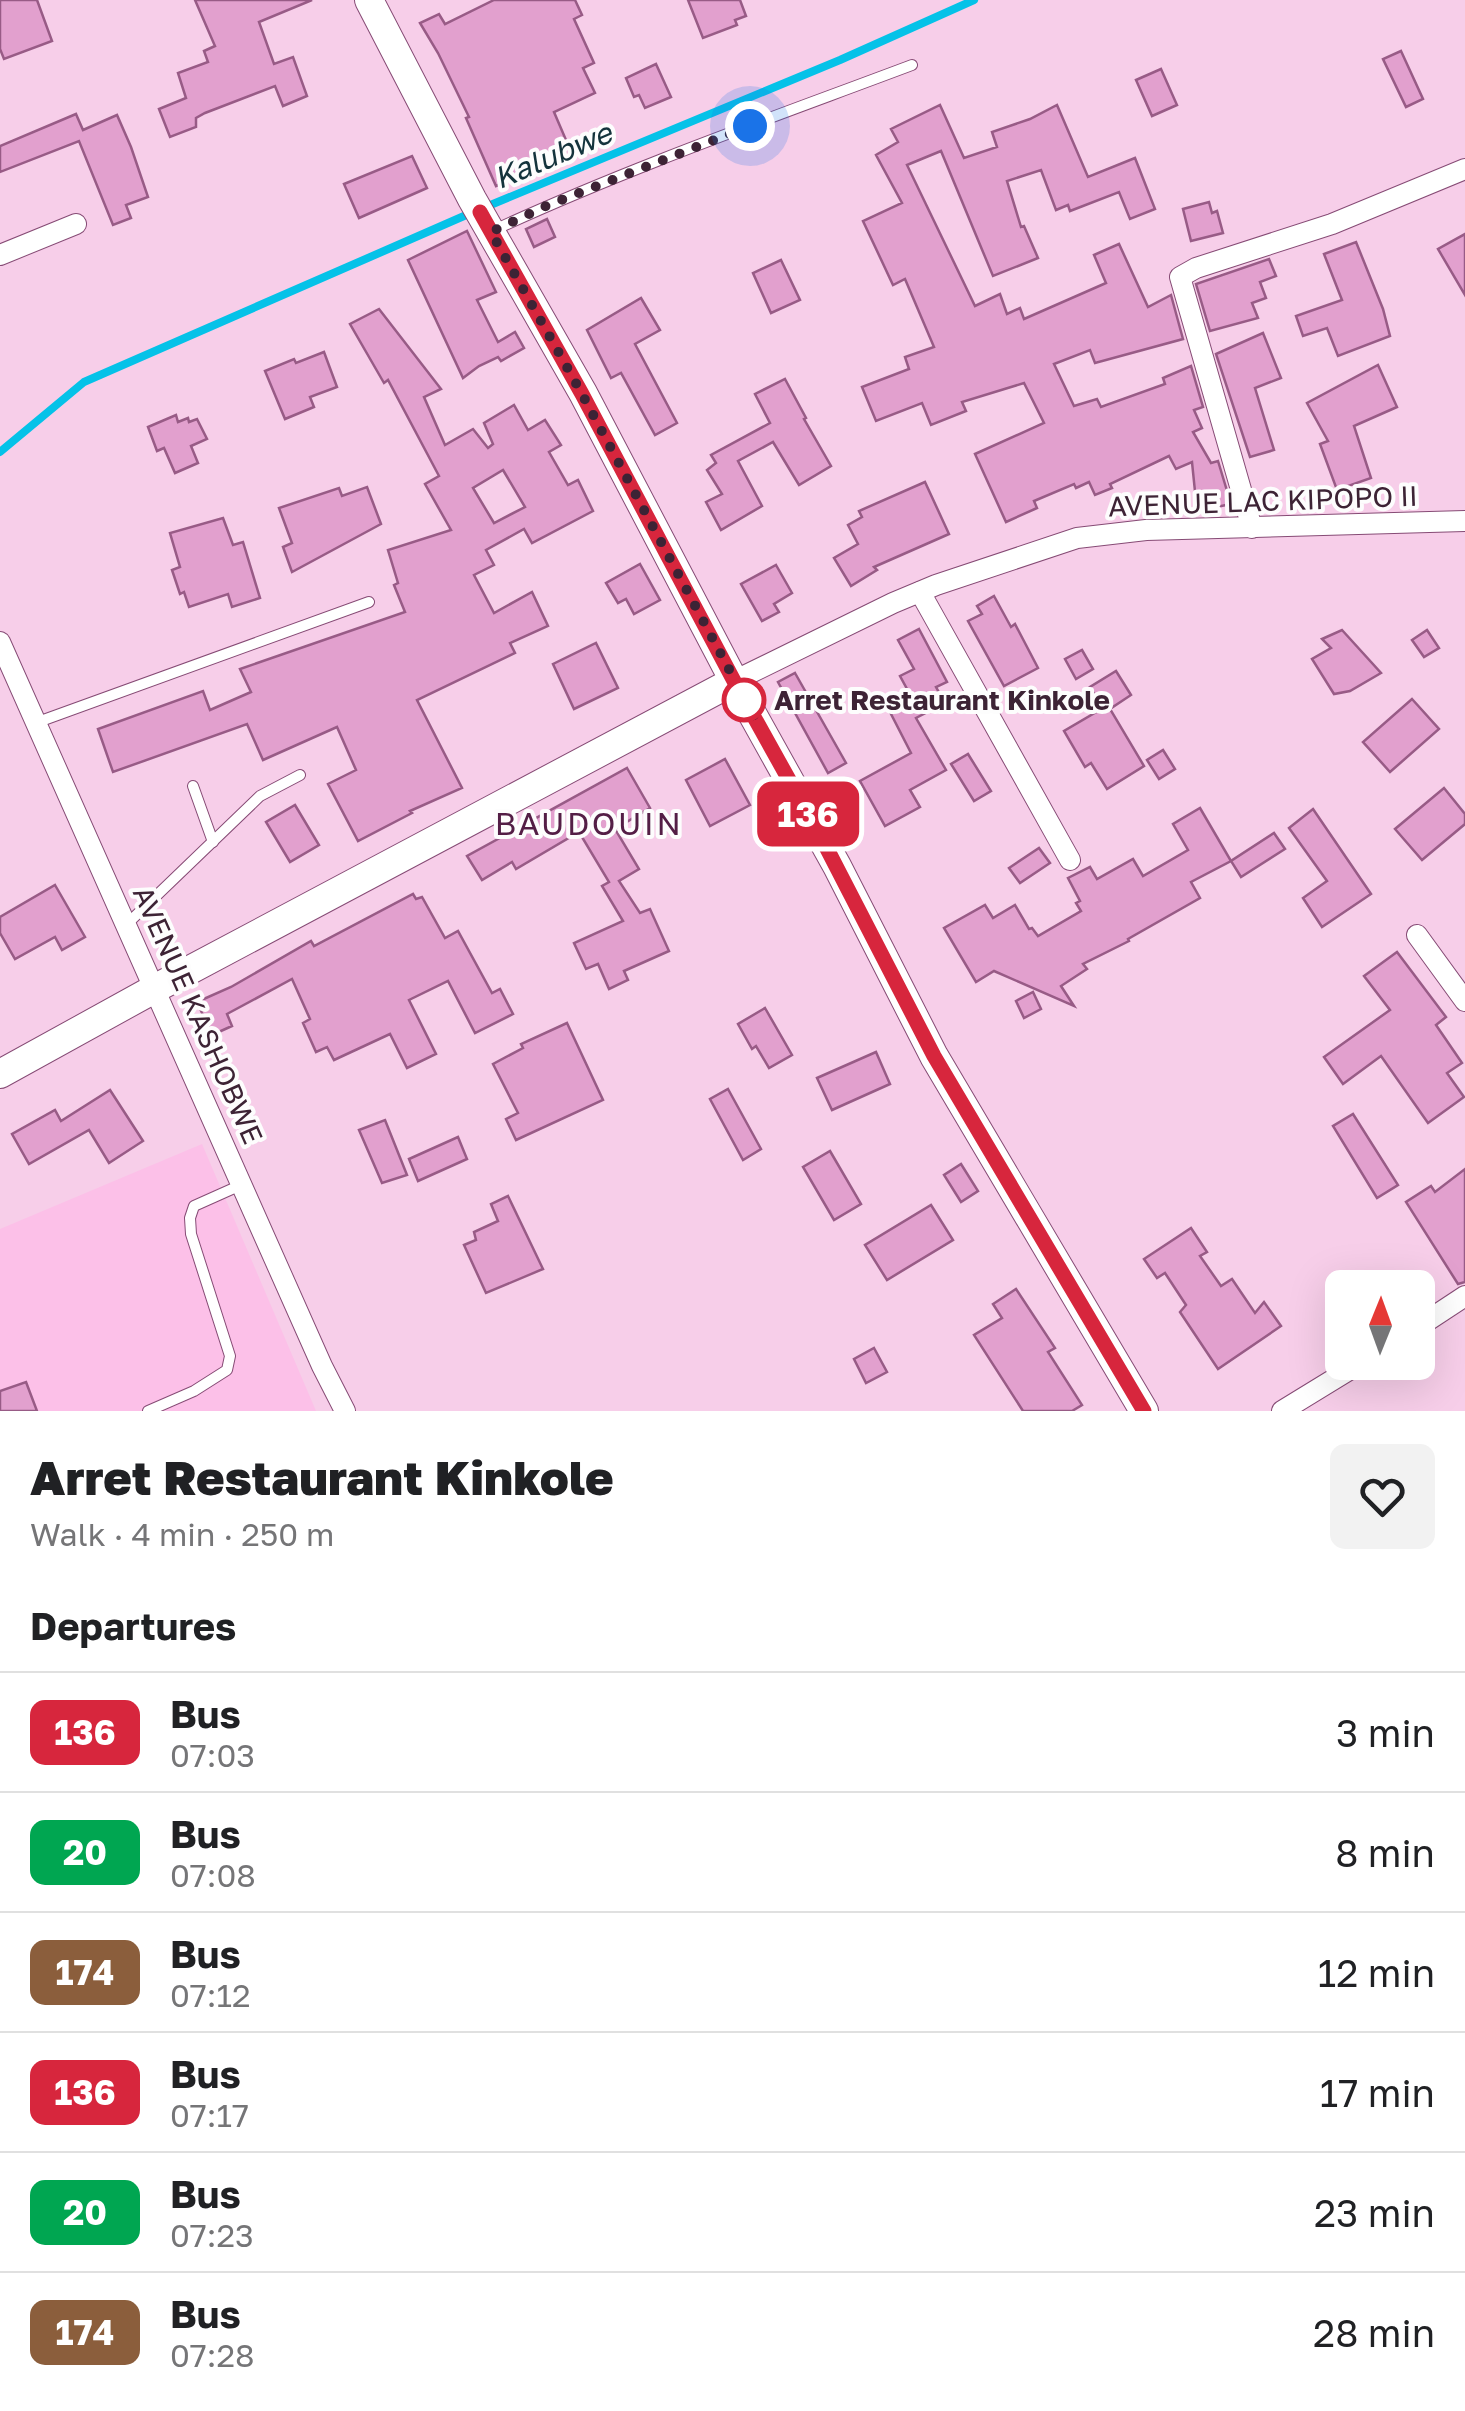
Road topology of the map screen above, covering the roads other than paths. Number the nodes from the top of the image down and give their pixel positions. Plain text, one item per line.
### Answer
1 (369, 0) edge
2 (912, 65) dead end
3 (1465, 169) edge
4 (481, 214) junction
5 (76, 224) dead end
6 (0, 255) edge
7 (1465, 521) edge
8 (1252, 528) junction
9 (920, 592) junction
10 (369, 602) dead end
11 (0, 642) edge
12 (8, 679) edge
13 (734, 681) junction
14 (38, 722) junction
15 (300, 775) dead end
16 (193, 786) dead end
17 (213, 842) junction
18 (1070, 860) dead end
19 (127, 924) junction
20 (1416, 935) dead end
21 (156, 988) junction
22 (1465, 1001) edge
23 (0, 1074) edge
24 (242, 1184) junction
25 (1465, 1296) edge
26 (1435, 1316) edge
27 (1333, 1380) edge
28 (148, 1411) edge
29 (345, 1411) edge
30 (1144, 1411) edge
31 (1282, 1411) edge

1 - 4 street
2 - 4 lane
3 - 8 street
4 - 13 street
5 - 6 street
7 - 8 street, AVENUE LAC KIPOPO II
8 - 9 street, AVENUE LAC KIPOPO II
9 - 13 street, AVENUE LAC KIPOPO II
9 - 18 street
10 - 14 lane
11 - 12 street, AVENUE KASHOBWE
12 - 14 street, AVENUE KASHOBWE
13 - 21 street
13 - 30 street
14 - 19 street, AVENUE KASHOBWE
15 - 17 lane
16 - 17 lane
17 - 19 lane
19 - 21 street, AVENUE KASHOBWE
20 - 22 street
21 - 23 street
21 - 24 street, AVENUE KASHOBWE
24 - 28 lane
24 - 29 street, AVENUE KASHOBWE
25 - 26 street
27 - 31 street

